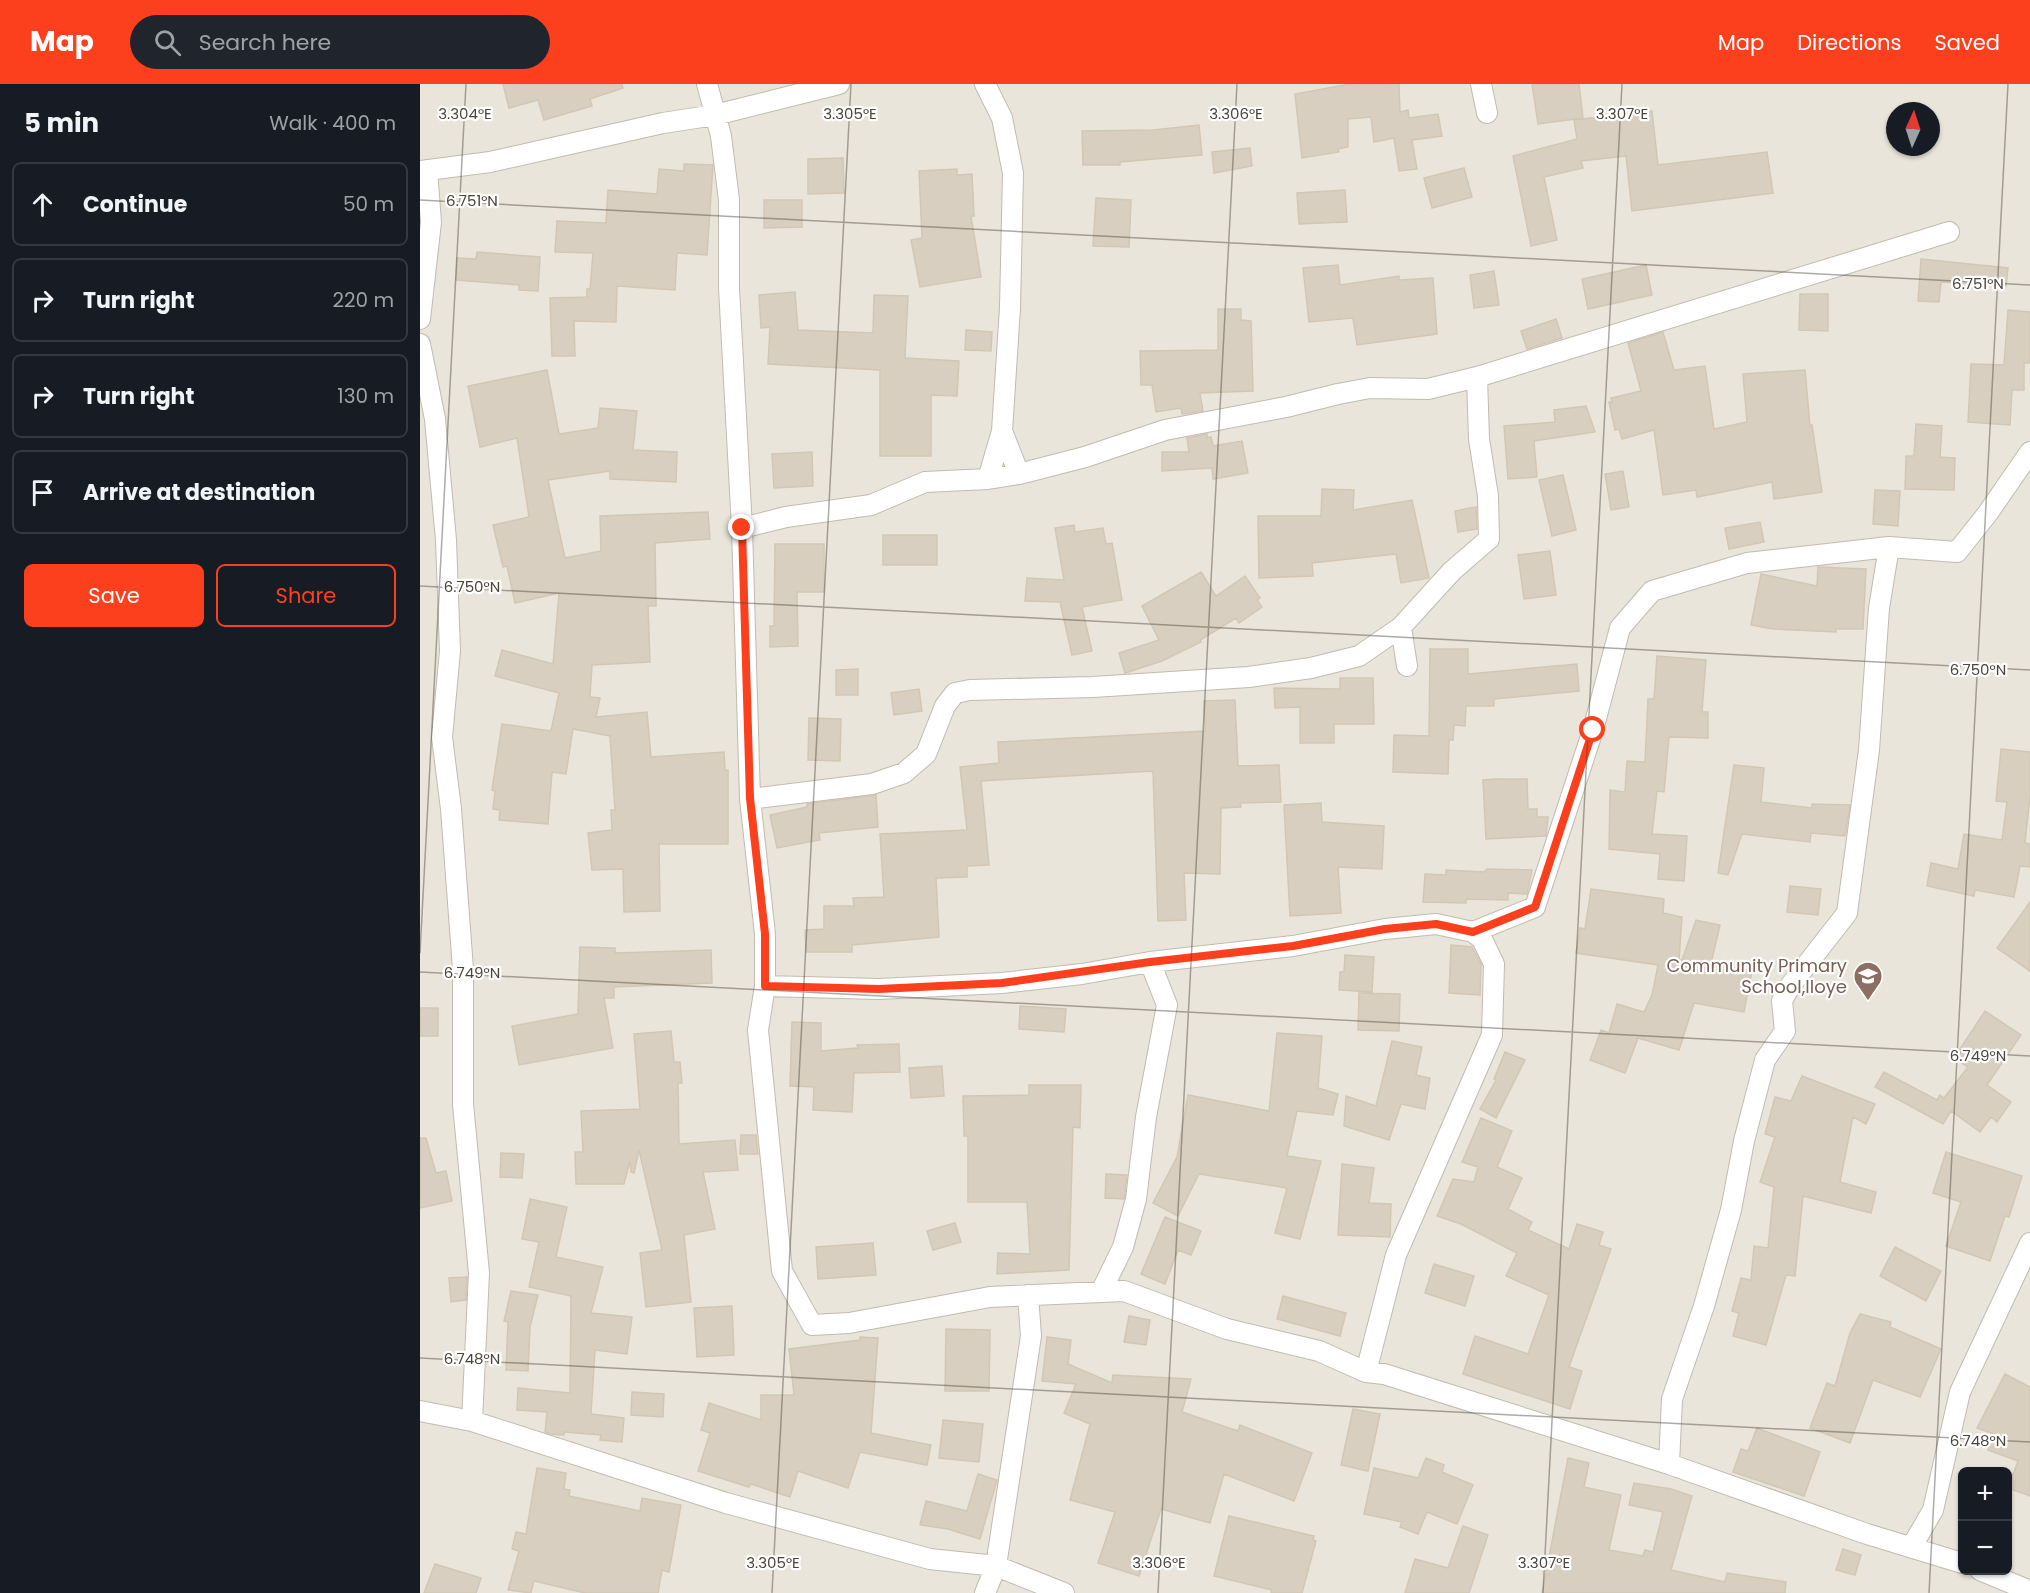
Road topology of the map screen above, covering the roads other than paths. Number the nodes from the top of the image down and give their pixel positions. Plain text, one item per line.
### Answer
1 (707, 84) edge
2 (839, 84) edge
3 (985, 84) edge
4 (1481, 84) edge
5 (1487, 113) dead end
6 (715, 115) junction
7 (424, 170) edge
8 (1949, 232) dead end
9 (420, 319) edge
10 (420, 344) edge
11 (1477, 377) junction
12 (1002, 430) junction
13 (2030, 452) edge
14 (1018, 474) junction
15 (988, 479) junction
16 (742, 528) junction
17 (1889, 547) junction
18 (1401, 627) junction
19 (1407, 666) dead end
20 (750, 798) junction
21 (1473, 932) junction
22 (1150, 962) junction
23 (765, 986) junction
24 (2030, 1243) edge
25 (1101, 1292) junction
26 (1028, 1295) junction
27 (1366, 1372) junction
28 (420, 1411) edge
29 (472, 1421) junction
30 (1669, 1464) junction
31 (1912, 1546) junction
32 (1958, 1562) edge
33 (996, 1566) junction
34 (1992, 1575) edge
35 (2030, 1591) edge
36 (985, 1593) edge
37 (1064, 1593) edge

1 - 6 street
2 - 6 street
3 - 12 street
4 - 5 street
6 - 7 street
6 - 16 street
7 - 9 street
8 - 11 street
10 - 29 street
11 - 14 street
11 - 18 street
12 - 14 street
12 - 15 street
13 - 17 street
14 - 15 street
15 - 16 street
16 - 20 street
17 - 21 street
17 - 30 street
18 - 19 street
18 - 20 street
20 - 23 street
21 - 22 street
21 - 27 street
22 - 23 street
22 - 25 street
23 - 26 street
24 - 31 street
25 - 26 street
25 - 27 street
26 - 33 street
27 - 30 street
28 - 29 street
29 - 33 street
30 - 31 street
31 - 32 street
33 - 36 street
33 - 37 street
34 - 35 street

